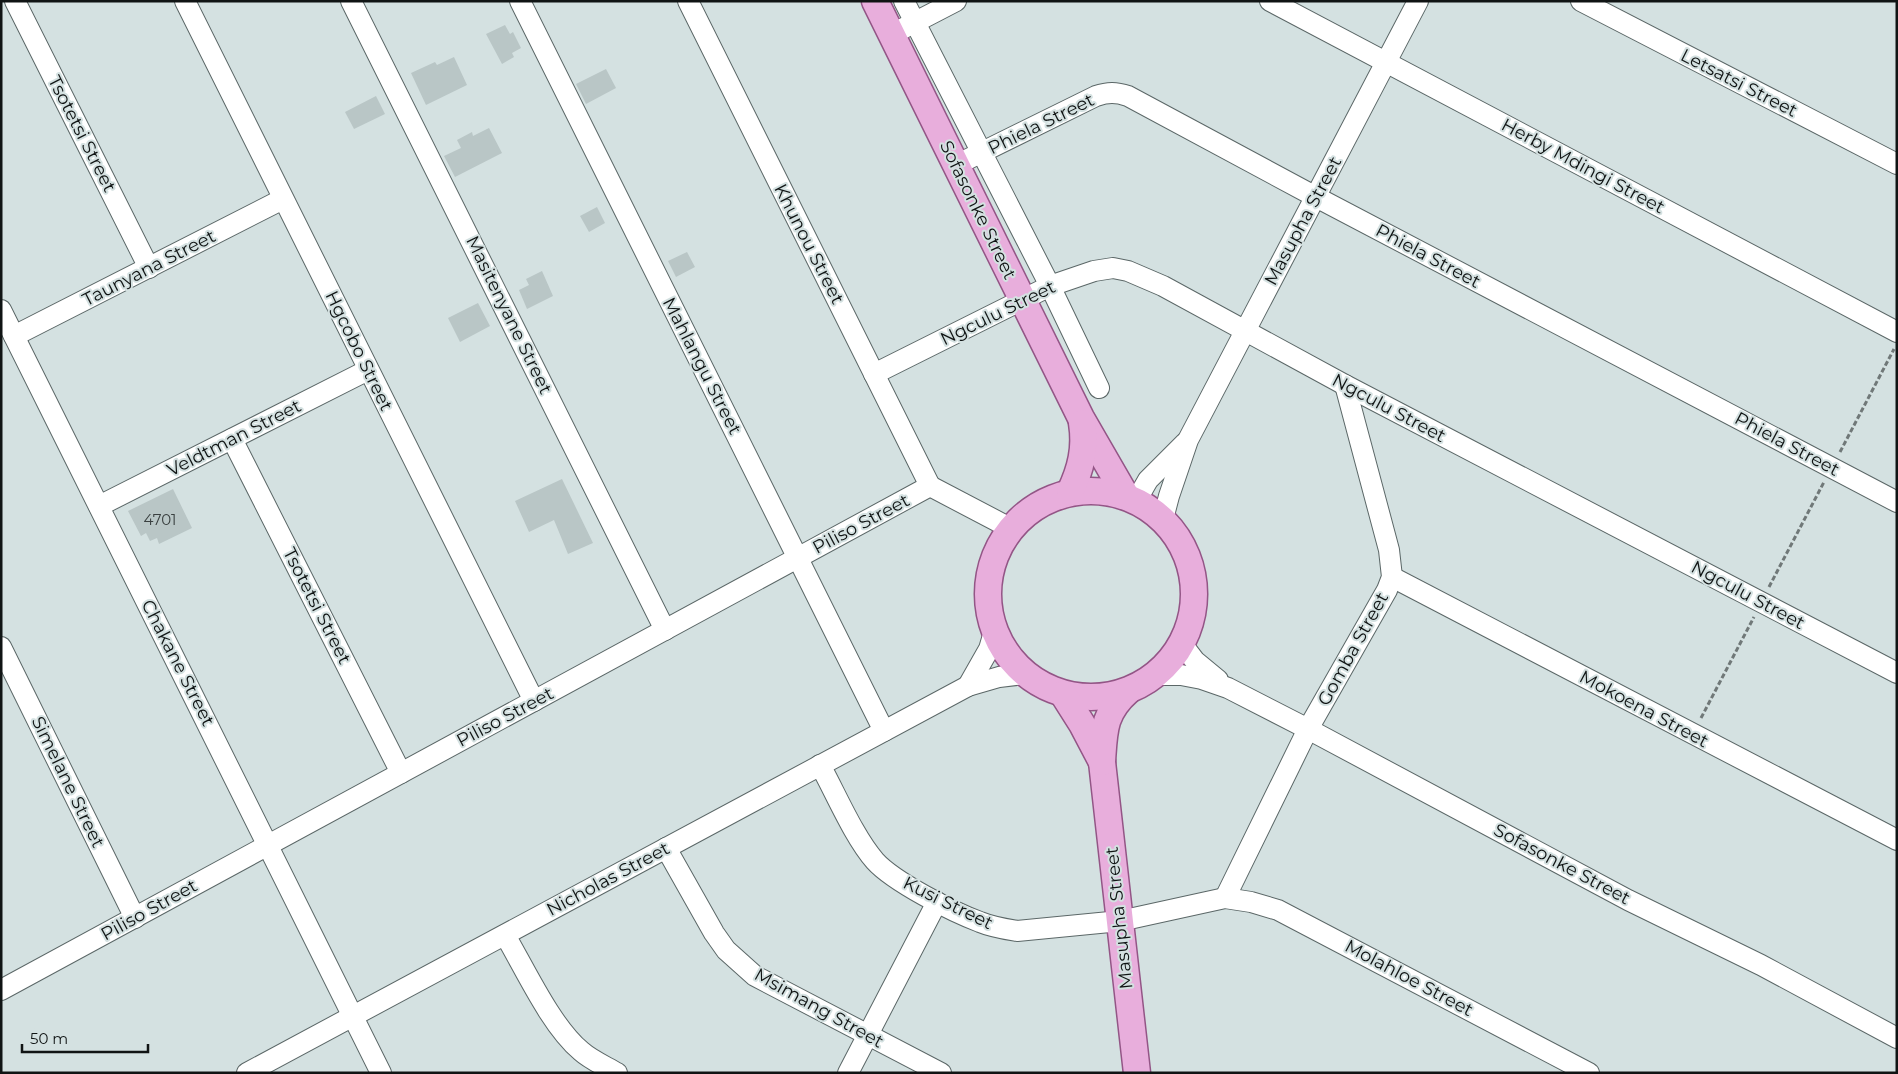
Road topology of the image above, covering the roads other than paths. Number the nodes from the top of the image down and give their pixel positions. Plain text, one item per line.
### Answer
1 (15, 1) edge
2 (185, 1) edge
3 (351, 1) edge
4 (520, 1) edge
5 (688, 1) edge
6 (875, 1) edge
7 (904, 1) edge
8 (956, 1) edge
9 (1270, 1) edge
10 (1418, 1) edge
11 (1582, 1) edge
12 (915, 22) junction
13 (892, 34) junction
14 (1386, 62) junction
15 (982, 153) junction
16 (1897, 164) edge
17 (956, 165) junction
18 (1316, 197) junction
19 (284, 199) junction
20 (149, 268) junction
21 (1050, 286) junction
22 (1022, 300) junction
23 (1, 310) edge
24 (1246, 330) junction
25 (1897, 332) edge
26 (14, 336) junction
27 (368, 370) junction
28 (874, 374) junction
29 (1344, 385) junction
30 (1098, 388) dead end
31 (1081, 418) junction
32 (232, 439) junction
33 (1188, 440) junction
34 (930, 486) junction
35 (1070, 492) junction
36 (1131, 498) junction
37 (1897, 502) edge
38 (99, 506) junction
39 (1163, 519) junction
40 (1010, 528) junction
41 (798, 558) junction
42 (1392, 577) junction
43 (665, 630) junction
44 (994, 632) junction
45 (1182, 644) junction
46 (1, 647) edge
47 (1897, 672) edge
48 (1025, 674) junction
49 (1156, 675) junction
50 (968, 686) junction
51 (1228, 688) junction
52 (1128, 691) junction
53 (1063, 694) junction
54 (534, 702) junction
55 (1308, 729) junction
56 (884, 731) junction
57 (1102, 762) junction
58 (820, 765) junction
59 (401, 773) junction
60 (1897, 840) edge
61 (269, 845) junction
62 (666, 848) junction
63 (1225, 898) junction
64 (937, 902) junction
65 (135, 918) junction
66 (1120, 921) junction
67 (505, 935) junction
68 (2, 988) edge
69 (354, 1016) junction
70 (868, 1036) junction
71 (1897, 1038) edge
72 (248, 1073) edge
73 (381, 1073) edge
74 (617, 1073) edge
75 (848, 1073) edge
76 (941, 1073) edge
77 (1137, 1073) edge
78 (1589, 1073) edge

1 - 20 street, Tsotetsi Street
2 - 19 street, Hgcobo Street
3 - 43 street, Masitenyane Street
4 - 41 street, Mahlangu Street
5 - 28 street, Khunou Street
6 - 13 main road, Sofasonke Street
7 - 12 street
8 - 12 street
9 - 14 street, Herby Mdingi Street
10 - 14 street, Masupha Street
11 - 16 street, Letsatsi Street
12 - 13 street
12 - 15 street
13 - 17 main road, Sofasonke Street
14 - 18 street, Masupha Street
14 - 25 street, Herby Mdingi Street
15 - 17 street, Phiela Street
15 - 18 street, Phiela Street
15 - 21 street
17 - 22 main road, Sofasonke Street
18 - 24 street, Masupha Street
18 - 37 street, Phiela Street
19 - 20 street, Taunyana Street
19 - 27 street, Hgcobo Street
20 - 26 street, Taunyana Street
21 - 22 street, Ngculu Street
21 - 24 street, Ngculu Street
21 - 30 street
22 - 28 street, Ngculu Street
22 - 31 main road, Sofasonke Street
23 - 26 street, Chakane Street
24 - 29 street, Ngculu Street
24 - 33 street, Masupha Street
26 - 38 street, Chakane Street
27 - 32 street, Veldtman Street
27 - 54 street, Hgcobo Street
28 - 34 street, Khunou Street
29 - 42 street, Gomba Street
29 - 47 street, Ngculu Street
31 - 35 main road, Sofasonke Street
31 - 36 main road, Sofasonke Street
32 - 38 street, Veldtman Street
32 - 59 street, Tsotetsi Street
33 - 36 street, Masupha Street
33 - 39 street, Masupha Street
34 - 40 street, Piliso Street
34 - 41 street, Piliso Street
35 - 36 main road, Sofasonke Street
35 - 40 main road, Sofasonke Street
36 - 39 main road, Sofasonke Street
38 - 61 street, Chakane Street
39 - 45 main road, Sofasonke Street
40 - 44 main road, Sofasonke Street
41 - 43 street, Piliso Street
41 - 56 street, Mahlangu Street
42 - 55 street, Gomba Street
42 - 60 street, Mokoena Street
43 - 54 street, Piliso Street
44 - 48 main road, Sofasonke Street
44 - 50 street
45 - 49 main road, Sofasonke Street
45 - 51 street, Sofasonke Street
46 - 65 street, Simelane Street
48 - 50 street, Nicholas Street
48 - 53 main road, Sofasonke Street
49 - 51 street, Sofasonke Street
49 - 52 main road, Sofasonke Street
50 - 56 street, Nicholas Street
51 - 55 street, Sofasonke Street
52 - 53 main road, Sofasonke Street
52 - 57 main road, Masupha Street
53 - 57 main road, Masupha Street
54 - 59 street, Piliso Street
55 - 63 street, Gomba Street
55 - 71 street, Sofasonke Street
56 - 58 street, Nicholas Street
57 - 66 main road, Masupha Street
58 - 62 street, Nicholas Street
58 - 64 street, Kusi Street
59 - 61 street, Piliso Street
61 - 65 street, Piliso Street
61 - 69 street, Chakane Street
62 - 67 street, Nicholas Street
62 - 70 street, Msimang Street
63 - 66 street, Kusi Street
63 - 78 street, Molahloe Street
64 - 66 street, Kusi Street
64 - 70 street
65 - 68 street, Piliso Street
66 - 77 main road, Masupha Street
67 - 69 street, Nicholas Street
67 - 74 street
69 - 72 street, Nicholas Street
69 - 73 street, Chakane Street
70 - 75 street
70 - 76 street, Msimang Street

